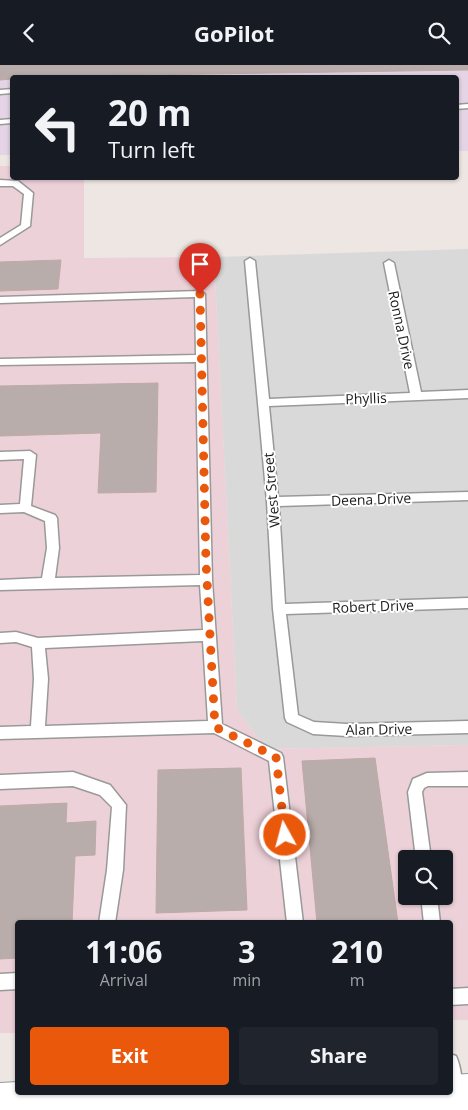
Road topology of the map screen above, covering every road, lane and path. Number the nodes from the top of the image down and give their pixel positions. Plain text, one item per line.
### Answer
1 (0, 183) edge
2 (0, 242) edge
3 (250, 261) dead end
4 (389, 263) dead end
5 (0, 300) edge
6 (201, 358) junction
7 (0, 362) edge
8 (468, 394) edge
9 (416, 396) junction
10 (263, 403) junction
11 (0, 456) edge
12 (468, 496) edge
13 (274, 502) junction
14 (25, 508) junction
15 (0, 509) edge
16 (206, 580) junction
17 (48, 583) junction
18 (0, 585) edge
19 (468, 603) edge
20 (279, 609) junction
21 (210, 635) junction
22 (0, 638) edge
23 (38, 643) junction
24 (292, 718) joint
25 (215, 727) junction
26 (468, 727) edge
27 (0, 733) edge
28 (38, 733) junction
29 (468, 779) edge
30 (0, 782) edge
31 (423, 850) edge
32 (430, 905) edge
33 (107, 920) edge
34 (295, 920) edge
35 (432, 920) edge
36 (15, 981) edge
37 (0, 982) edge
38 (468, 996) edge
39 (453, 997) edge
40 (92, 1095) edge
41 (318, 1095) edge
42 (214, 1096) edge
43 (0, 1102) edge

1 - 2 lane
3 - 10 lane, West Street
4 - 9 lane, Ronna Drive
5 - 6 lane
6 - 7 lane
6 - 16 lane
8 - 9 lane, Phyllis
9 - 10 lane, Phyllis
10 - 13 lane, West Street
11 - 14 lane
12 - 13 lane, Deena Drive
13 - 20 lane, West Street
14 - 15 lane
14 - 17 lane
16 - 17 lane
16 - 21 lane
17 - 18 lane
19 - 20 lane, Robert Drive
20 - 24 lane, West Street
21 - 23 lane
21 - 25 lane
22 - 23 lane
23 - 28 lane
24 - 26 lane, Alan Drive
25 - 28 lane
25 - 34 lane
27 - 28 lane
29 - 31 lane
30 - 33 lane
32 - 35 lane
36 - 37 lane
38 - 39 lane
40 - 42 street
40 - 43 street
41 - 42 street

